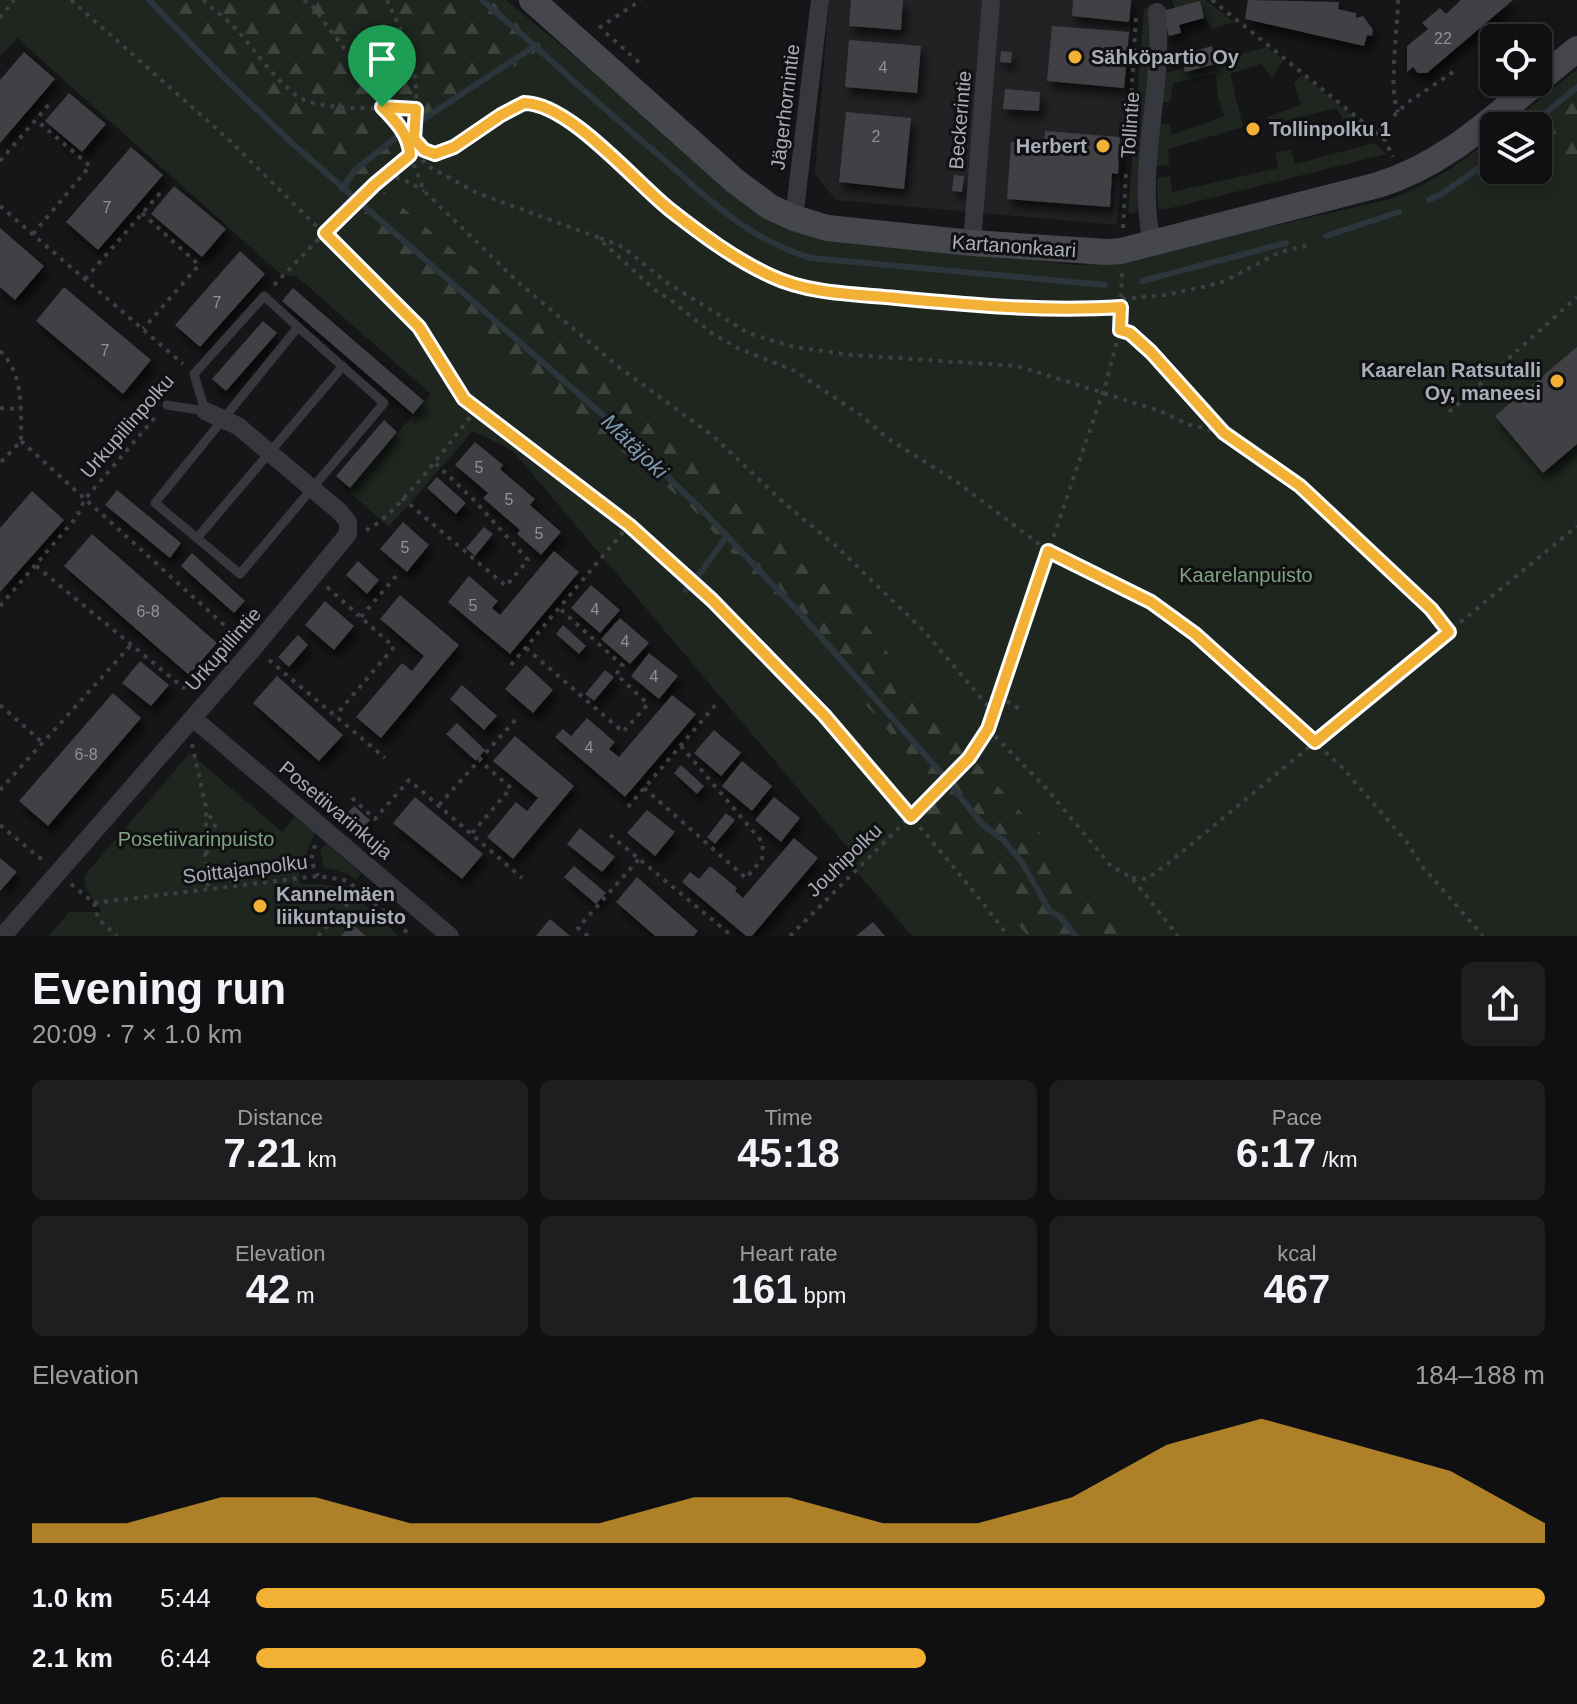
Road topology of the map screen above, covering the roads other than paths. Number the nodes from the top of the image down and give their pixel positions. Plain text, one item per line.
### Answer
1 (532, 0) edge
2 (820, 0) edge
3 (991, 0) edge
4 (1156, 6) edge
5 (1577, 49) edge
6 (1552, 70) edge
7 (1519, 96) edge
8 (794, 218) junction
9 (1150, 230) junction
10 (972, 243) junction
11 (298, 327) junction
12 (343, 366) junction
13 (167, 405) road end
14 (205, 411) junction
15 (225, 420) junction
16 (269, 452) junction
17 (311, 487) junction
18 (197, 538) junction
19 (193, 718) junction
20 (7, 934) edge
21 (450, 936) edge

1 - 8 street, Kartanonkaari
2 - 8 street, Jägerhornintie
3 - 10 street, Beckerintie
4 - 9 street, Tollintie
5 - 6 street, Kartanonkaari
7 - 9 street, Kartanonkaari
8 - 10 street, Kartanonkaari
9 - 10 street, Kartanonkaari
11 - 12 lane
11 - 14 lane
11 - 15 lane
12 - 16 lane
12 - 17 lane
13 - 14 lane
14 - 15 street
15 - 16 street
15 - 18 lane
16 - 17 street
16 - 18 lane
17 - 18 lane
17 - 19 street, Urkupillintie
19 - 20 street, Urkupillintie
19 - 21 street, Posetiivarinkuja

